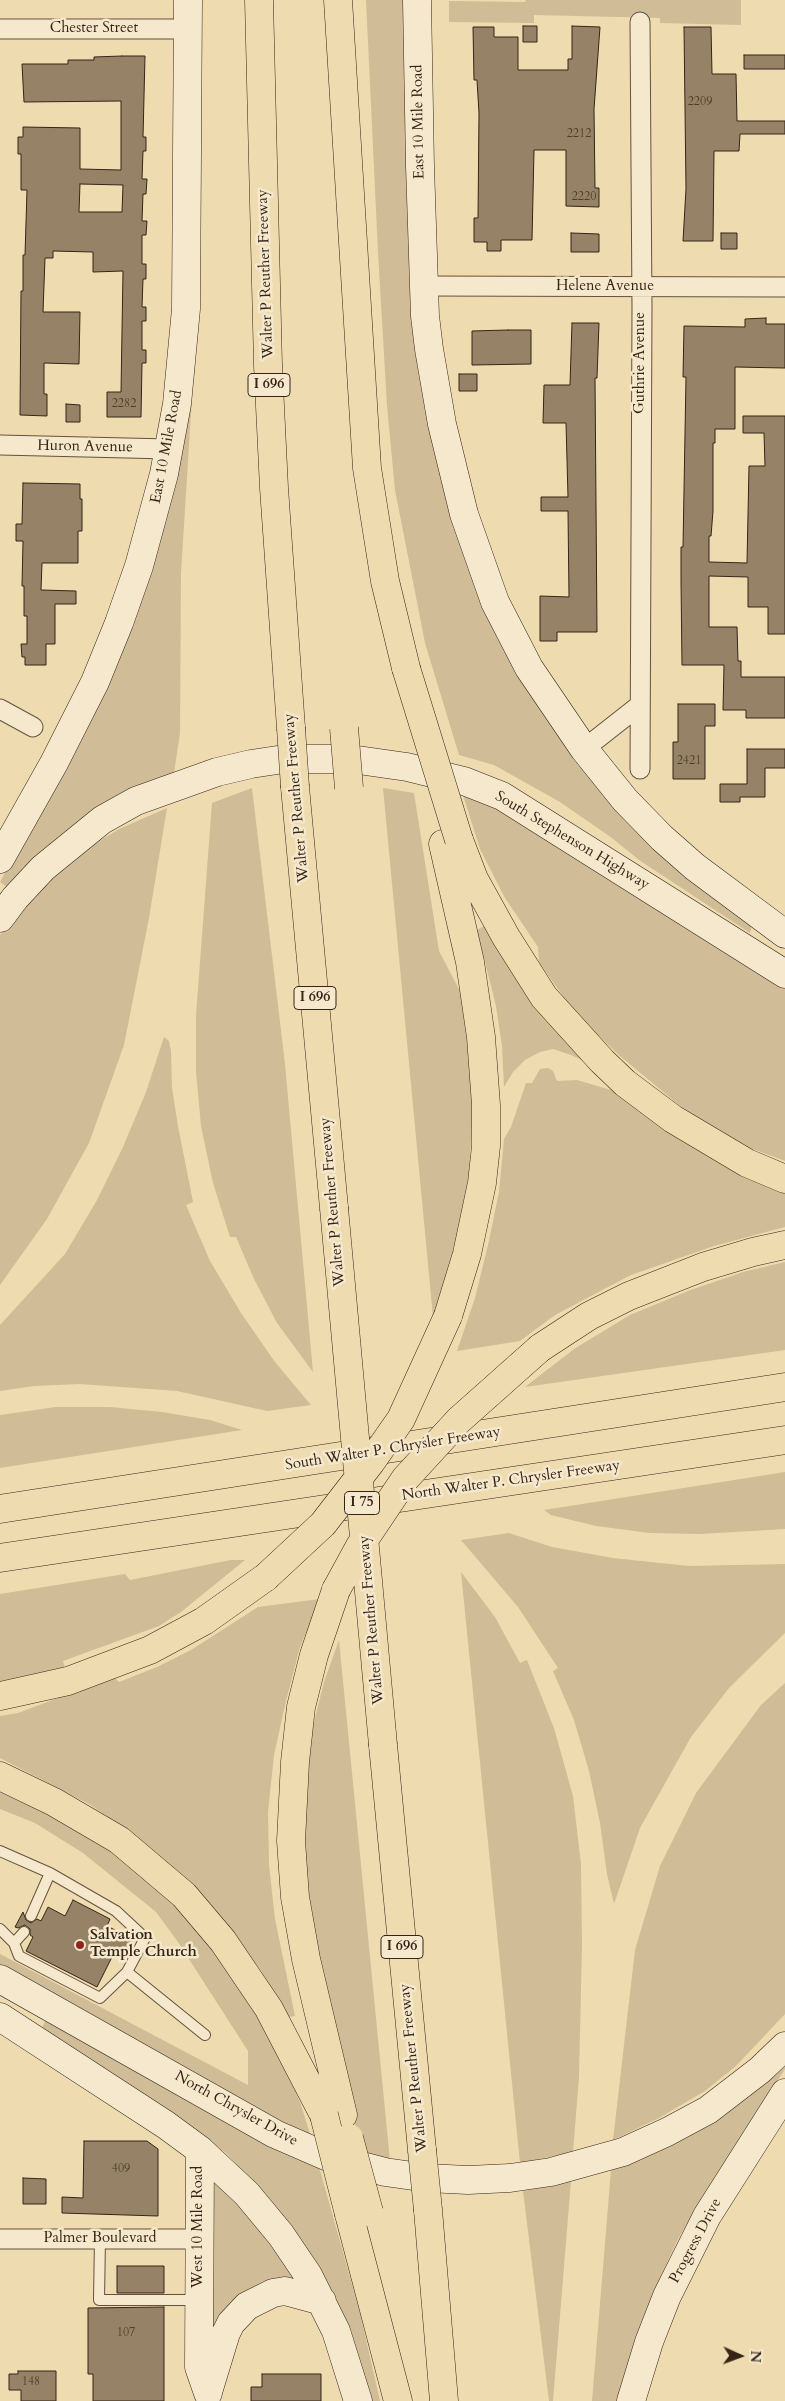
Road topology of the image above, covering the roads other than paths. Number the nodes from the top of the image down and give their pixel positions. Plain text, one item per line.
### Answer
1 (188, 0) edge
2 (259, 0) edge
3 (338, 0) edge
4 (417, 0) edge
5 (640, 22) dead end
6 (0, 29) edge
7 (188, 29) junction
8 (424, 286) junction
9 (642, 287) junction
10 (785, 288) edge
11 (0, 445) edge
12 (169, 448) junction
13 (640, 704) junction
14 (0, 709) edge
15 (33, 727) dead end
16 (344, 728) dead end
17 (584, 749) junction
18 (640, 770) dead end
19 (349, 788) dead end
20 (451, 842) junction
21 (0, 859) edge
22 (0, 918) edge
23 (785, 934) edge
24 (785, 974) edge
25 (785, 1179) edge
26 (785, 1245) edge
27 (785, 1387) edge
28 (785, 1440) edge
29 (0, 1509) edge
30 (0, 1558) edge
31 (0, 1696) edge
32 (0, 1776) edge
33 (0, 1851) edge
34 (50, 1873) junction
35 (31, 1916) dead end
36 (0, 1929) edge
37 (24, 1932) dead end
38 (14, 1943) junction
39 (128, 1972) junction
40 (0, 1978) edge
41 (0, 2017) edge
42 (205, 2035) dead end
43 (785, 2046) edge
44 (785, 2093) edge
45 (333, 2115) junction
46 (200, 2150) junction
47 (359, 2213) junction
48 (100, 2238) junction
49 (0, 2239) edge
50 (199, 2239) junction
51 (198, 2300) junction
52 (322, 2301) junction
53 (208, 2397) edge
54 (358, 2401) edge
55 (398, 2401) edge
56 (408, 2401) edge
57 (444, 2401) edge
58 (631, 2401) edge

1 - 7 main road, East 10 Mile Road
2 - 57 highway, Walter P Reuther Freeway / I 696, bridge
3 - 20 highway, bridge
4 - 8 main road, East 10 Mile Road
5 - 9 street, Guthrie Avenue
6 - 7 street, Chester Street
7 - 12 main road, East 10 Mile Road
8 - 9 street, Helene Avenue
8 - 17 main road, East 10 Mile Road
9 - 10 street, Helene Avenue
9 - 13 street, Guthrie Avenue
11 - 12 street, Huron Avenue
12 - 21 main road, East 10 Mile Road
13 - 17 street
13 - 18 street, Guthrie Avenue
14 - 15 street
16 - 19 highway, bridge
17 - 23 main road
20 - 25 highway
20 - 31 highway, bridge
22 - 24 main road, South Stephenson Highway
26 - 45 highway, bridge
27 - 29 highway, South Walter P. Chrysler Freeway
28 - 30 highway, North Walter P. Chrysler Freeway / I 75
32 - 45 highway
33 - 34 lane
34 - 35 lane
34 - 39 lane
36 - 38 lane
37 - 38 lane
38 - 39 lane
39 - 42 lane
40 - 43 main road, North Chrysler Drive
41 - 46 main road, West 10 Mile Road
44 - 58 main road, Progress Drive
45 - 47 highway, bridge
46 - 50 main road, West 10 Mile Road
46 - 52 main road
47 - 55 highway
47 - 56 highway
48 - 49 street, Palmer Boulevard
48 - 50 street, Palmer Boulevard
48 - 51 lane
50 - 51 main road, West 10 Mile Road
51 - 53 main road, West 10 Mile Road
52 - 53 main road, West 10 Mile Road
52 - 54 main road

